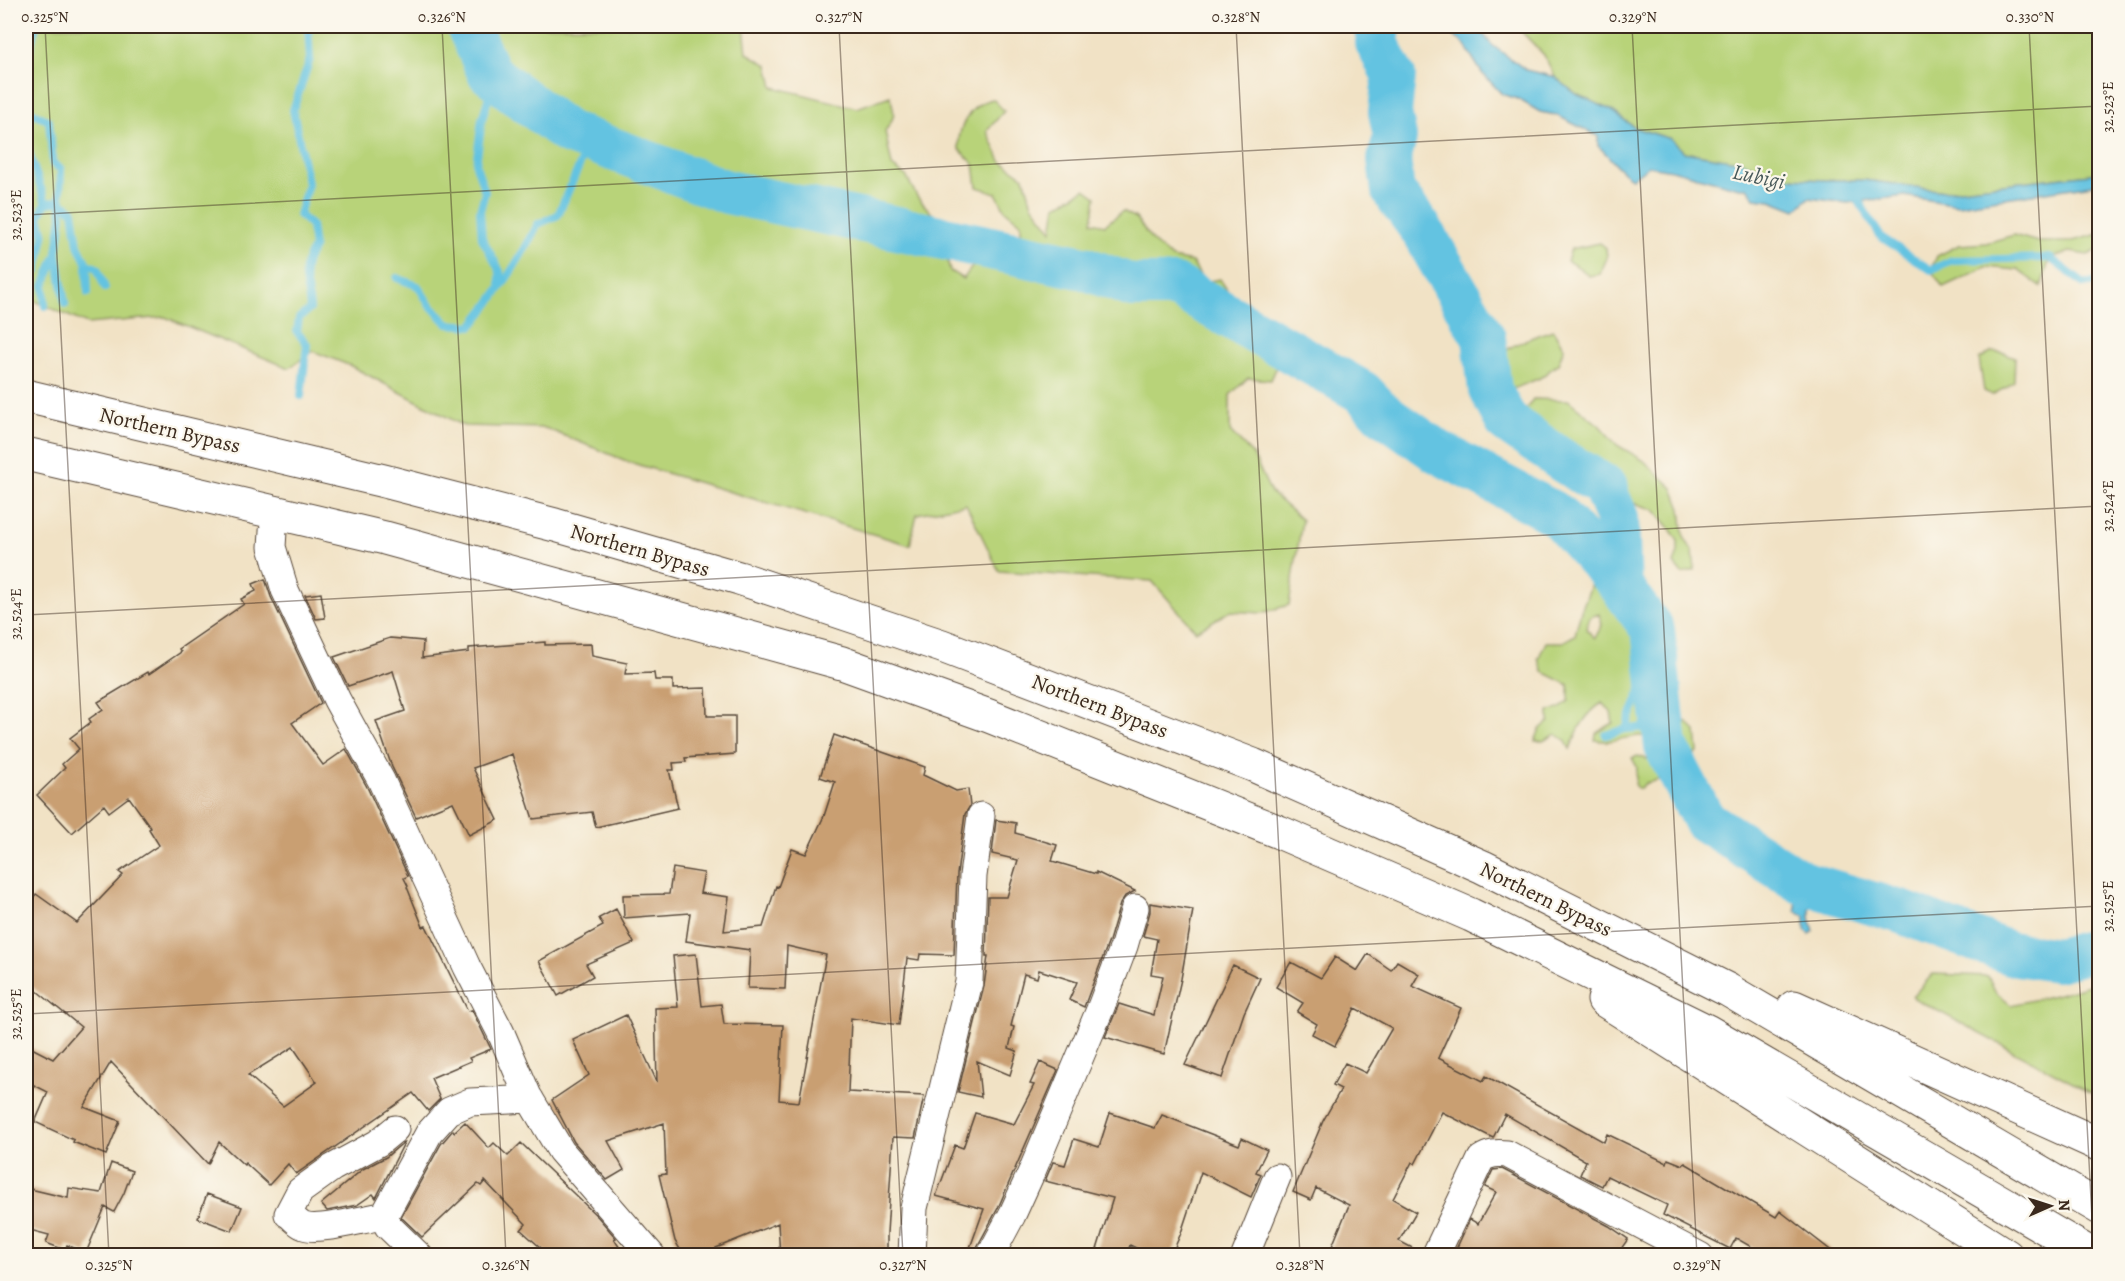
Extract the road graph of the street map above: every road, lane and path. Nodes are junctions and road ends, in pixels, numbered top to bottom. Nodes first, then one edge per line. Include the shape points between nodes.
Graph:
1 (26, 396) edge
2 (26, 454) edge
3 (273, 531) dead end
4 (981, 816) dead end
5 (1483, 867) junction
6 (1134, 908) dead end
7 (1471, 915) junction
8 (530, 1099) junction
9 (395, 1129) dead end
10 (2100, 1145) edge
11 (1277, 1177) dead end
12 (2100, 1208) edge
13 (384, 1216) junction
14 (419, 1256) edge
15 (652, 1256) edge
16 (912, 1256) edge
17 (990, 1256) edge
18 (1245, 1256) edge
19 (1435, 1256) edge
20 (1700, 1256) edge
21 (2007, 1256) edge
22 (2094, 1256) edge

1 - 5 highway, Northern Bypass via 384,481 739,578 942,646 1231,756
2 - 7 highway via 385,538 842,663 1156,782
3 - 8 street via 272,547 285,590 332,691 373,765
4 - 16 street via 973,876 969,982 914,1208
5 - 10 highway
5 - 12 highway, Northern Bypass via 1728,990
6 - 17 street via 1101,1007 1034,1169
7 - 21 highway
7 - 22 highway via 1707,1031
8 - 13 street via 470,1102 449,1111 429,1133
8 - 15 street via 561,1151
9 - 13 street via 300,1191 288,1214 304,1226 328,1228
11 - 18 street
13 - 14 street via 388,1226
19 - 20 street via 1481,1159 1496,1153 1507,1154

